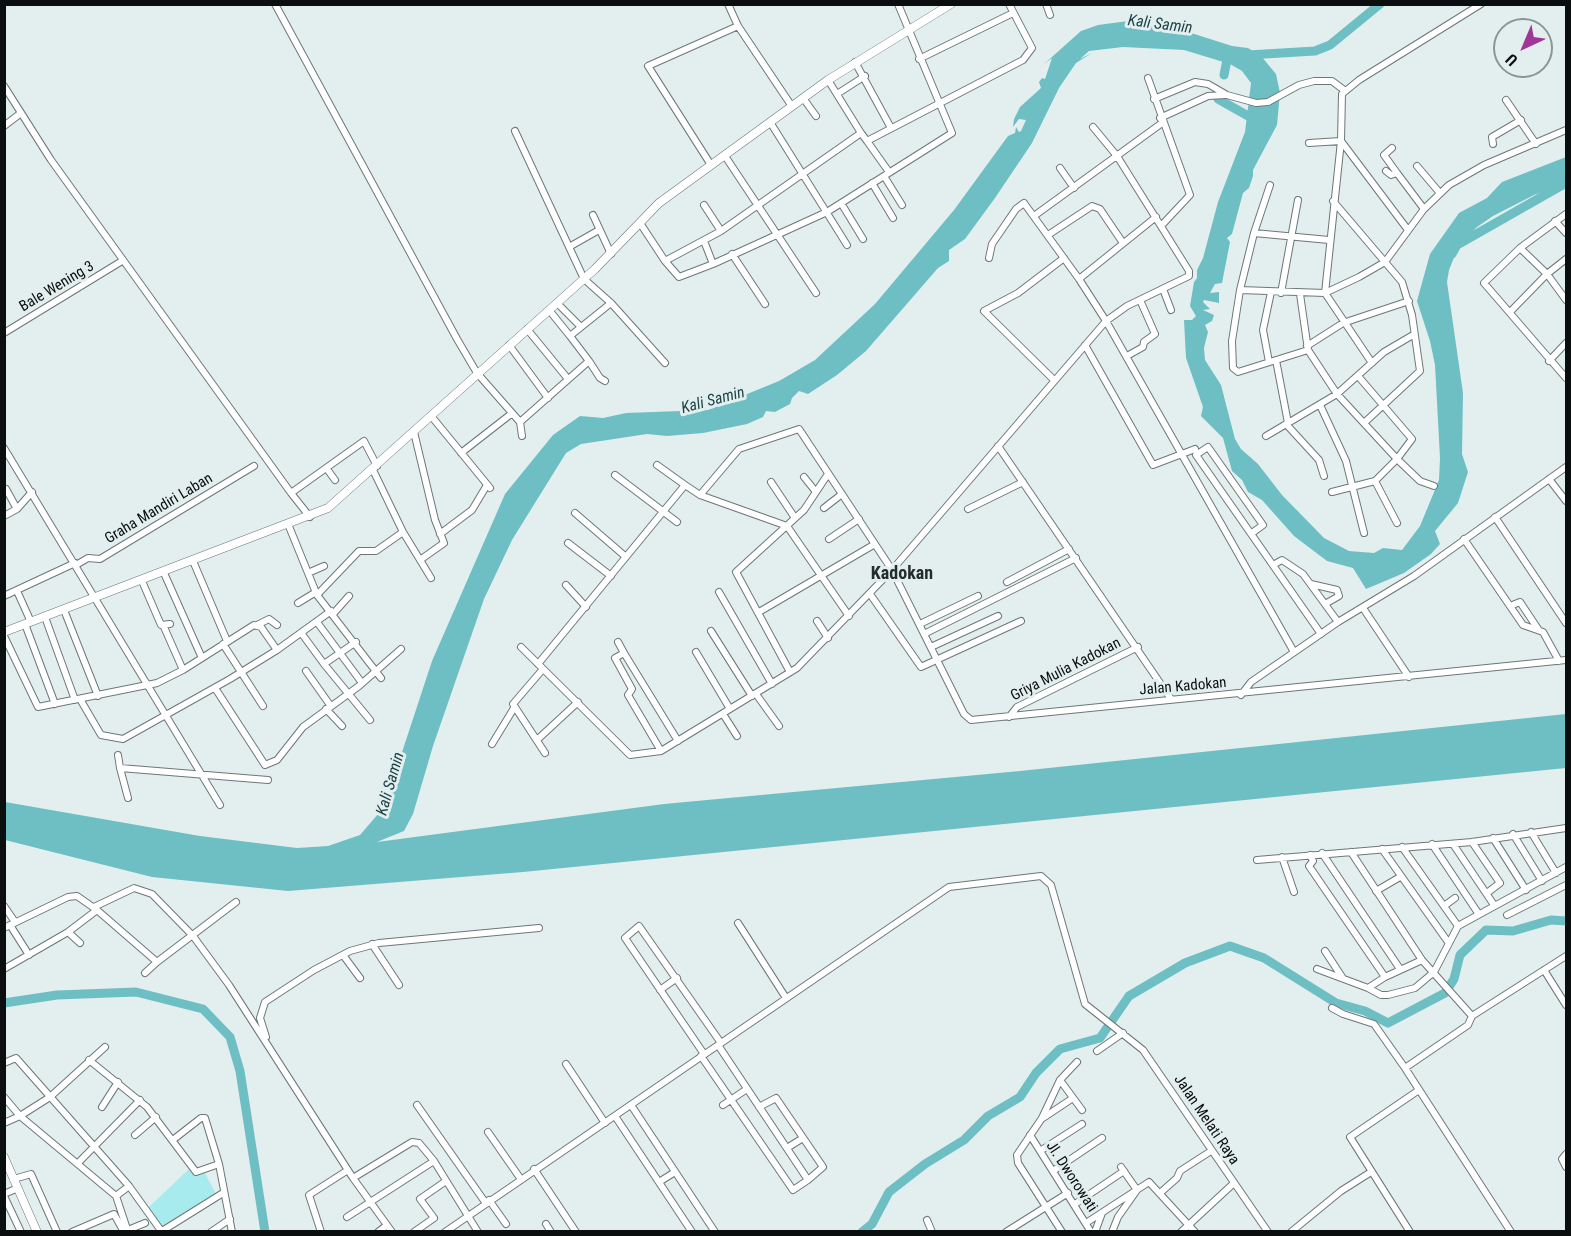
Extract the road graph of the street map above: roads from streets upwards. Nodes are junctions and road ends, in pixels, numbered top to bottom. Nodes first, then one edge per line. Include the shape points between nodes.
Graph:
1 (274, 4) edge
2 (728, 4) edge
3 (898, 4) edge
4 (951, 4) edge
5 (1009, 4) edge
6 (1046, 4) edge
7 (1480, 4) edge
8 (1013, 14) junction
9 (1050, 15) dead end
10 (738, 26) junction
11 (907, 30) junction
12 (920, 59) junction
13 (855, 62) junction
14 (865, 76) junction
15 (1148, 78) dead end
16 (828, 80) junction
17 (4, 86) edge
18 (1344, 90) junction
19 (837, 94) junction
20 (1227, 95) junction
21 (803, 98) junction
22 (1155, 99) junction
23 (1506, 100) dead end
24 (939, 103) junction
25 (791, 105) junction
26 (21, 113) junction
27 (816, 116) dead end
28 (1521, 120) junction
29 (1161, 121) junction
30 (770, 122) junction
31 (4, 126) edge
32 (1093, 127) dead end
33 (891, 128) junction
34 (1566, 130) edge
35 (515, 131) dead end
36 (861, 133) junction
37 (867, 141) junction
38 (1341, 141) junction
39 (1309, 143) dead end
40 (1493, 144) dead end
41 (1536, 144) junction
42 (1392, 148) dead end
43 (725, 156) junction
44 (1117, 156) junction
45 (711, 165) junction
46 (1417, 166) dead end
47 (1060, 168) dead end
48 (1386, 171) dead end
49 (804, 173) junction
50 (1397, 173) junction
51 (886, 174) junction
52 (872, 183) junction
53 (1270, 185) dead end
54 (1074, 188) junction
55 (1439, 192) junction
56 (1298, 200) dead end
57 (1334, 201) junction
58 (841, 203) junction
59 (759, 204) junction
60 (704, 205) dead end
61 (902, 205) dead end
62 (1424, 209) junction
63 (827, 212) junction
64 (1566, 214) edge
65 (593, 215) dead end
66 (1034, 216) junction
67 (1156, 217) junction
68 (893, 218) dead end
69 (1556, 221) junction
70 (640, 223) junction
71 (1161, 226) junction
72 (599, 230) junction
73 (1408, 230) junction
74 (721, 231) junction
75 (1254, 233) junction
76 (1566, 233) edge
77 (778, 234) junction
78 (1048, 235) junction
79 (1291, 236) junction
80 (864, 239) dead end
81 (1329, 240) junction
82 (704, 241) junction
83 (1123, 243) junction
84 (847, 246) dead end
85 (569, 248) junction
86 (1520, 248) junction
87 (611, 254) junction
88 (732, 254) junction
89 (989, 258) dead end
90 (1064, 258) junction
91 (1566, 259) edge
92 (122, 261) dead end
93 (665, 261) junction
94 (1384, 262) junction
95 (713, 264) junction
96 (1546, 274) junction
97 (584, 279) junction
98 (1079, 279) junction
99 (1163, 289) junction
100 (1240, 290) junction
101 (1271, 292) junction
102 (816, 293) dead end
103 (1281, 293) junction
104 (1324, 293) junction
105 (1300, 294) junction
106 (1140, 300) junction
107 (1566, 300) edge
108 (1408, 301) junction
109 (557, 303) junction
110 (611, 303) junction
111 (765, 304) dead end
112 (549, 310) junction
113 (1172, 310) dead end
114 (1510, 312) junction
115 (1106, 321) junction
116 (1343, 323) junction
117 (581, 327) junction
118 (527, 329) junction
119 (4, 333) edge
120 (1413, 335) junction
121 (570, 336) junction
122 (1566, 343) edge
123 (509, 345) junction
124 (1085, 345) junction
125 (1308, 348) junction
126 (1126, 356) junction
127 (1276, 360) junction
128 (589, 361) junction
129 (1549, 361) junction
130 (1269, 362) junction
131 (665, 363) dead end
132 (1372, 363) junction
133 (477, 373) junction
134 (1358, 376) junction
135 (1566, 378) edge
136 (568, 379) junction
137 (1054, 380) junction
138 (605, 381) dead end
139 (1337, 394) junction
140 (548, 398) junction
141 (1320, 405) junction
142 (1382, 406) junction
143 (511, 414) junction
144 (432, 417) junction
145 (520, 422) junction
146 (1287, 423) junction
147 (1364, 423) junction
148 (414, 432) junction
149 (522, 436) dead end
150 (1266, 436) dead end
151 (998, 446) junction
152 (4, 448) edge
153 (1195, 449) dead end
154 (461, 453) junction
155 (1183, 455) junction
156 (1397, 459) junction
157 (8, 460) edge
158 (657, 465) dead end
159 (254, 466) dead end
160 (1566, 467) edge
161 (375, 468) junction
162 (327, 469) junction
163 (828, 474) junction
164 (615, 476) dead end
165 (1324, 476) dead end
166 (804, 477) dead end
167 (1549, 478) junction
168 (335, 480) dead end
169 (1375, 481) junction
170 (771, 482) dead end
171 (1023, 482) junction
172 (685, 485) junction
173 (1353, 486) junction
174 (1434, 486) dead end
175 (6, 489) dead end
176 (32, 492) junction
177 (291, 492) junction
178 (816, 492) junction
179 (1332, 492) dead end
180 (842, 494) junction
181 (700, 495) junction
182 (1566, 501) edge
183 (824, 508) dead end
184 (16, 509) junction
185 (968, 509) dead end
186 (662, 512) junction
187 (575, 513) dead end
188 (4, 516) edge
189 (310, 517) junction
190 (1495, 517) junction
191 (795, 518) junction
192 (859, 519) junction
193 (677, 522) dead end
194 (1396, 523) dead end
195 (288, 524) junction
196 (787, 525) junction
197 (403, 532) junction
198 (1252, 533) junction
199 (1364, 533) dead end
200 (440, 534) junction
201 (829, 539) dead end
202 (1464, 539) junction
203 (568, 543) dead end
204 (875, 544) junction
205 (1069, 549) junction
206 (626, 557) junction
207 (1076, 558) junction
208 (193, 561) junction
209 (420, 561) junction
210 (75, 564) junction
211 (1274, 565) junction
212 (324, 566) dead end
213 (892, 570) junction
214 (164, 573) junction
215 (308, 573) junction
216 (611, 576) junction
217 (822, 576) junction
218 (431, 578) dead end
219 (142, 581) junction
220 (1007, 582) dead end
221 (1311, 584) junction
222 (566, 585) dead end
223 (16, 591) junction
224 (719, 592) dead end
225 (316, 594) junction
226 (870, 594) junction
227 (4, 596) edge
228 (349, 596) dead end
229 (978, 596) dead end
230 (95, 598) junction
231 (298, 603) dead end
232 (1326, 604) junction
233 (1510, 606) junction
234 (586, 607) junction
235 (1363, 609) junction
236 (64, 610) junction
237 (759, 612) junction
238 (332, 613) junction
239 (849, 616) junction
240 (998, 616) dead end
241 (45, 617) junction
242 (817, 621) dead end
243 (1021, 621) dead end
244 (317, 622) junction
245 (1338, 622) junction
246 (28, 623) junction
247 (1566, 623) edge
248 (920, 624) junction
249 (277, 625) dead end
250 (258, 626) junction
251 (1539, 629) junction
252 (711, 631) dead end
253 (5, 632) edge
254 (302, 634) junction
255 (924, 634) junction
256 (1321, 634) junction
257 (828, 638) junction
258 (225, 642) junction
259 (356, 642) junction
260 (618, 642) dead end
261 (521, 647) dead end
262 (931, 647) junction
263 (1138, 647) junction
264 (401, 649) dead end
265 (277, 650) junction
266 (696, 652) dead end
267 (1294, 652) junction
268 (624, 653) junction
269 (340, 654) junction
270 (202, 658) junction
271 (937, 660) junction
272 (1566, 660) edge
273 (1559, 661) junction
274 (324, 664) junction
275 (540, 666) junction
276 (183, 670) junction
277 (306, 670) dead end
278 (241, 672) junction
279 (790, 672) junction
280 (379, 675) junction
281 (1409, 677) junction
282 (362, 683) junction
283 (772, 684) junction
284 (149, 685) junction
285 (215, 688) junction
286 (346, 694) junction
287 (754, 695) junction
288 (1241, 695) junction
289 (98, 696) junction
290 (77, 699) junction
291 (1172, 699) junction
292 (578, 702) junction
293 (55, 704) junction
294 (263, 706) dead end
295 (328, 707) junction
296 (514, 708) junction
297 (730, 709) junction
298 (723, 714) junction
299 (168, 715) junction
300 (1010, 717) junction
301 (370, 720) dead end
302 (342, 726) dead end
303 (779, 726) dead end
304 (737, 736) dead end
305 (538, 739) junction
306 (678, 741) junction
307 (492, 744) dead end
308 (661, 751) junction
309 (545, 753) dead end
310 (118, 755) dead end
311 (120, 768) junction
312 (203, 776) junction
313 (268, 780) dead end
314 (128, 798) dead end
315 (220, 805) dead end
316 (1566, 828) edge
317 (1531, 832) junction
318 (1513, 834) junction
319 (1493, 838) junction
320 (1472, 842) junction
321 (1432, 844) junction
322 (1453, 844) junction
323 (1402, 847) junction
324 (1382, 849) junction
325 (1351, 852) junction
326 (1322, 853) junction
327 (1310, 855) junction
328 (1282, 857) junction
329 (1257, 860) dead end
330 (1566, 867) edge
331 (1556, 873) junction
332 (1400, 876) junction
333 (1542, 880) junction
334 (1566, 885) edge
335 (1526, 890) junction
336 (1376, 891) junction
337 (1294, 892) dead end
338 (1487, 893) junction
339 (1455, 898) dead end
340 (236, 902) dead end
341 (1494, 905) junction
342 (4, 906) edge
343 (1444, 906) junction
344 (95, 908) junction
345 (1478, 913) junction
346 (1507, 915) dead end
347 (738, 924) dead end
348 (10, 925) edge
349 (1458, 926) junction
350 (539, 928) dead end
351 (68, 932) junction
352 (194, 936) junction
353 (1448, 942) junction
354 (80, 943) dead end
355 (372, 944) junction
356 (1325, 951) dead end
357 (29, 955) junction
358 (343, 955) junction
359 (1566, 956) edge
360 (1422, 960) junction
361 (157, 962) junction
362 (4, 969) edge
363 (1317, 969) dead end
364 (1400, 969) junction
365 (1544, 970) junction
366 (1434, 972) junction
367 (145, 973) dead end
368 (1385, 977) junction
369 (360, 978) dead end
370 (677, 978) junction
371 (1342, 978) junction
372 (399, 985) dead end
373 (1368, 988) junction
374 (660, 990) junction
375 (786, 998) junction
376 (1566, 1005) edge
377 (1332, 1008) dead end
378 (1472, 1016) junction
379 (1123, 1033) junction
380 (719, 1044) junction
381 (105, 1047) dead end
382 (1097, 1051) dead end
383 (272, 1052) junction
384 (703, 1055) junction
385 (89, 1060) junction
386 (1077, 1062) dead end
387 (4, 1063) edge
388 (566, 1065) dead end
389 (1405, 1068) junction
390 (1060, 1080) junction
391 (118, 1082) junction
392 (747, 1089) junction
393 (1419, 1090) junction
394 (4, 1097) edge
395 (50, 1097) junction
396 (1073, 1098) junction
397 (140, 1100) junction
398 (730, 1100) junction
399 (417, 1105) dead end
400 (631, 1105) junction
401 (723, 1105) dead end
402 (102, 1107) dead end
403 (759, 1107) junction
404 (1082, 1110) dead end
405 (20, 1116) junction
406 (156, 1116) junction
407 (615, 1116) junction
408 (1042, 1118) junction
409 (4, 1123) edge
410 (605, 1123) junction
411 (1082, 1124) dead end
412 (488, 1132) dead end
413 (135, 1135) dead end
414 (1030, 1135) junction
415 (803, 1138) junction
416 (1102, 1138) dead end
417 (174, 1139) junction
418 (95, 1146) junction
419 (787, 1148) junction
420 (1040, 1151) junction
421 (1211, 1151) junction
422 (1566, 1154) edge
423 (4, 1157) edge
424 (434, 1161) junction
425 (78, 1163) junction
426 (219, 1164) junction
427 (1566, 1167) edge
428 (534, 1169) junction
429 (348, 1170) junction
430 (1053, 1171) junction
431 (675, 1172) junction
432 (1371, 1173) junction
433 (353, 1178) junction
434 (520, 1178) junction
435 (14, 1179) junction
436 (446, 1180) junction
437 (808, 1180) junction
438 (659, 1182) junction
439 (1234, 1183) junction
440 (129, 1186) junction
441 (18, 1188) junction
442 (1136, 1189) junction
443 (223, 1193) junction
444 (1068, 1193) junction
445 (1160, 1193) junction
446 (4, 1195) edge
447 (116, 1196) junction
448 (487, 1201) junction
449 (370, 1202) junction
450 (1075, 1204) junction
451 (1046, 1207) junction
452 (1103, 1212) junction
453 (467, 1215) junction
454 (347, 1217) dead end
455 (230, 1219) junction
456 (927, 1220) dead end
457 (145, 1223) dead end
458 (1086, 1223) junction
459 (506, 1224) dead end
460 (546, 1224) dead end
461 (387, 1225) junction
462 (1189, 1225) junction
463 (137, 1229) edge
464 (127, 1231) edge
465 (162, 1231) edge
466 (21, 1232) edge
467 (37, 1232) edge
468 (57, 1232) edge
469 (72, 1232) edge
470 (211, 1232) edge
471 (232, 1232) edge
472 (321, 1232) edge
473 (378, 1232) edge
474 (392, 1232) edge
475 (414, 1232) edge
476 (445, 1232) edge
477 (478, 1232) edge
478 (551, 1232) edge
479 (576, 1232) edge
480 (692, 1232) edge
481 (715, 1232) edge
482 (932, 1232) edge
483 (1006, 1232) edge
484 (1062, 1232) edge
485 (1093, 1232) edge
486 (1112, 1232) edge
487 (1181, 1232) edge
488 (1195, 1232) edge
489 (1268, 1232) edge
490 (1291, 1232) edge
491 (1410, 1232) edge
492 (1511, 1232) edge

1 - 133 street
2 - 10 street
3 - 11 street
4 - 11 street
5 - 8 street
6 - 9 street
7 - 18 street
8 - 12 street
8 - 24 street via 1032,52
10 - 25 street
10 - 45 street via 648,66
11 - 12 street
11 - 13 street
12 - 24 street
13 - 14 street
13 - 16 street
14 - 19 street
14 - 33 street
15 - 22 street
16 - 19 street
16 - 21 street
17 - 26 street
18 - 20 street via 1326,80 1299,85 1268,102 1256,103
18 - 38 street
19 - 36 street
20 - 22 street via 1208,84 1195,82
20 - 29 street via 1208,96
21 - 25 street
21 - 27 street
22 - 29 street
23 - 28 street
24 - 33 street
24 - 51 street via 952,133
25 - 30 street
26 - 31 street
26 - 177 street
28 - 40 street via 1492,137
28 - 41 street
29 - 44 street
29 - 71 street via 1190,195
30 - 43 street
30 - 49 street
32 - 44 street
33 - 37 street
34 - 41 street
35 - 85 street
36 - 37 street
36 - 49 street
37 - 51 street
38 - 39 street
38 - 57 street
38 - 73 street
41 - 55 street via 1484,165
42 - 50 street via 1384,155
43 - 45 street
43 - 59 street
44 - 54 street
44 - 67 street
45 - 70 street via 659,203
46 - 55 street
47 - 54 street
48 - 50 street via 1391,175
49 - 59 street
49 - 63 street
50 - 62 street
51 - 52 street
51 - 61 street
52 - 58 street
52 - 68 street
53 - 75 street
54 - 66 street
55 - 62 street
56 - 79 street
57 - 81 street
57 - 94 street
58 - 63 street
58 - 80 street
59 - 74 street
59 - 77 street
60 - 74 street
62 - 73 street
63 - 77 street
63 - 84 street
64 - 69 street
65 - 72 street
66 - 78 street
66 - 89 street via 1024,203 1020,204 993,244
67 - 71 street
67 - 83 street
69 - 76 street
69 - 86 street
70 - 87 street
70 - 93 street
71 - 99 street via 1190,274
72 - 85 street
72 - 87 street
73 - 94 street
74 - 82 street
75 - 79 street
75 - 100 street
77 - 88 street
77 - 102 street
78 - 83 street via 1092,206 1100,209
78 - 90 street
79 - 81 street
79 - 103 street
81 - 104 street
82 - 93 street
82 - 95 street
83 - 98 street
85 - 97 street
86 - 96 street
86 - 114 street via 1484,284
87 - 97 street
88 - 95 street
88 - 111 street
90 - 98 street
90 - 137 street via 1018,293 984,311
91 - 96 street
92 - 119 street, Bale Wening 3
93 - 95 street via 679,278
94 - 104 street
94 - 108 street via 1404,286
96 - 107 street
96 - 114 street
97 - 109 street
97 - 110 street
98 - 115 street
99 - 106 street
99 - 113 street
100 - 101 street
100 - 130 street via 1232,341 1233,368 1238,372
101 - 103 street
101 - 130 street via 1263,330
103 - 105 street
104 - 105 street
104 - 116 street
105 - 125 street
106 - 115 street
106 - 126 street via 1155,334 1143,347
108 - 116 street
108 - 120 street
109 - 112 street
109 - 117 street
110 - 117 street
110 - 131 street
112 - 118 street
112 - 121 street
114 - 129 street
115 - 124 street
115 - 126 street
116 - 125 street
116 - 132 street
117 - 121 street
118 - 123 street
118 - 136 street
120 - 132 street
120 - 142 street via 1419,371
121 - 128 street
122 - 129 street
123 - 133 street
123 - 140 street
124 - 137 street
124 - 155 street via 1152,465
125 - 127 street
125 - 139 street
126 - 155 street
127 - 130 street
127 - 146 street
128 - 136 street
128 - 138 street
129 - 135 street
132 - 134 street
133 - 143 street
133 - 144 street
134 - 139 street
134 - 142 street
136 - 140 street
137 - 151 street
139 - 141 street
139 - 147 street
140 - 145 street
141 - 146 street
141 - 173 street
142 - 147 street
142 - 156 street via 1412,439
143 - 145 street
143 - 154 street
144 - 148 street
144 - 154 street
145 - 149 street
146 - 150 street
146 - 165 street via 1318,460
147 - 156 street
148 - 161 street
148 - 200 street
151 - 171 street
151 - 213 street
152 - 157 street
153 - 155 street
154 - 200 street via 488,486 472,510
155 - 267 street
156 - 169 street
156 - 174 street via 1420,481
157 - 176 street
158 - 172 street
159 - 210 street, Graha Mandiri Laban via 100,559 88,558
160 - 167 street
161 - 162 street via 364,441
161 - 189 street via 328,508
161 - 197 street
162 - 168 street
162 - 177 street
163 - 178 street
163 - 180 street, Jalan Kadokan
163 - 181 street, Jalan Kadokan via 799,429 739,448
164 - 186 street
166 - 178 street
167 - 182 street
167 - 190 street
169 - 173 street
169 - 194 street
170 - 191 street
171 - 185 street
171 - 205 street
172 - 181 street
172 - 186 street
173 - 179 street
173 - 199 street
175 - 184 street
176 - 184 street
176 - 210 street
177 - 189 street
178 - 191 street
180 - 183 street
180 - 192 street, Jalan Kadokan
181 - 196 street
184 - 188 street
186 - 193 street
186 - 206 street
187 - 206 street
189 - 195 street
190 - 202 street
190 - 247 street
191 - 196 street
192 - 201 street
192 - 204 street, Jalan Kadokan
195 - 208 street
195 - 215 street
196 - 217 street
196 - 237 street via 735,572
197 - 209 street
197 - 225 street via 376,551 359,551
198 - 198 street via 1196,455 1208,447 1263,525
198 - 211 street
200 - 209 street via 446,545
202 - 233 street
202 - 235 street
203 - 216 street
204 - 213 street, Jalan Kadokan
204 - 217 street
205 - 207 street
205 - 220 street
206 - 216 street
207 - 255 street
207 - 263 street
208 - 214 street
208 - 258 street
209 - 218 street
210 - 223 street, Graha Mandiri Laban
210 - 230 street
211 - 221 street via 1282,560 1304,574
211 - 256 street
212 - 215 street
213 - 226 street
213 - 248 street, Jalan Kadokan
214 - 219 street
214 - 270 street
215 - 225 street
216 - 234 street
217 - 237 street
217 - 239 street
219 - 230 street
219 - 276 street via 167,625
221 - 232 street
221 - 232 street via 1336,590 1339,596
222 - 234 street
223 - 227 street, Graha Mandiri Laban
223 - 246 street
224 - 283 street
225 - 231 street
225 - 238 street
226 - 239 street
226 - 271 street via 919,665
228 - 238 street
229 - 248 street
230 - 236 street
230 - 284 street
232 - 245 street
233 - 251 street via 1525,627
233 - 251 street via 1520,602
234 - 275 street
235 - 245 street
235 - 281 street
236 - 241 street
236 - 289 street
237 - 279 street
238 - 244 street
238 - 259 street
239 - 257 street
240 - 262 street
241 - 246 street
241 - 290 street
242 - 257 street
243 - 271 street
244 - 254 street
244 - 269 street
245 - 256 street
246 - 253 street
246 - 293 street
248 - 255 street, Jalan Kadokan
249 - 250 street via 268,618
250 - 258 street
250 - 265 street
251 - 273 street
252 - 287 street
253 - 293 street via 38,707
254 - 265 street
254 - 274 street
255 - 262 street, Jalan Kadokan
256 - 267 street
257 - 279 street
258 - 270 street
258 - 278 street
259 - 269 street
259 - 280 street
260 - 268 street
261 - 275 street
262 - 271 street, Jalan Kadokan
263 - 291 street
263 - 300 street, Griya Mulia Kadokan via 1017,707
264 - 280 street
265 - 278 street
266 - 297 street
267 - 288 street via 1251,682
268 - 306 street
268 - 308 street via 615,658 632,689 628,695
269 - 274 street
269 - 282 street
270 - 276 street
271 - 300 street, Jalan Kadokan via 968,718
272 - 273 street, Jalan Kadokan
273 - 281 street, Jalan Kadokan
274 - 286 street
275 - 292 street
275 - 296 street via 515,700
276 - 284 street
277 - 295 street
278 - 285 street
278 - 294 street
279 - 283 street
280 - 282 street
281 - 288 street, Jalan Kadokan
282 - 286 street
283 - 287 street
284 - 289 street
284 - 299 street
285 - 295 street via 265,765 277,760 303,727
285 - 299 street
286 - 295 street
286 - 301 street
287 - 297 street
287 - 303 street
288 - 291 street, Jalan Kadokan
289 - 290 street
290 - 293 street
290 - 299 street via 101,735 110,739 124,738
291 - 300 street, Jalan Kadokan
292 - 305 street
292 - 308 street via 630,755
295 - 302 street
296 - 305 street
296 - 307 street
297 - 298 street
298 - 304 street
298 - 306 street
299 - 312 street
305 - 309 street
306 - 308 street
310 - 311 street
311 - 312 street
311 - 314 street
312 - 313 street
312 - 315 street
316 - 317 street
317 - 318 street
317 - 331 street
318 - 319 street
318 - 333 street
319 - 320 street
319 - 335 street
320 - 322 street
320 - 338 street via 1500,883
321 - 322 street
321 - 323 street
321 - 345 street
322 - 338 street
323 - 324 street
323 - 343 street
324 - 325 street
324 - 332 street
325 - 326 street
325 - 336 street
326 - 327 street
326 - 364 street
327 - 328 street
327 - 368 street via 1313,860 1309,866
328 - 329 street
328 - 337 street
330 - 331 street
331 - 333 street
332 - 336 street
332 - 353 street
333 - 335 street
334 - 346 street
335 - 341 street
336 - 360 street
338 - 341 street
339 - 343 street
340 - 352 street
341 - 345 street
342 - 348 street
343 - 349 street
344 - 348 street via 73,895
344 - 351 street
344 - 352 street via 134,888 152,894
344 - 361 street
345 - 349 street
347 - 375 street
348 - 357 street
349 - 353 street
350 - 355 street
351 - 354 street
351 - 357 street
352 - 361 street
352 - 383 street
353 - 366 street
355 - 358 street
355 - 372 street
356 - 371 street
357 - 362 street
358 - 369 street
358 - 383 street via 265,1002 260,1018
359 - 365 street
360 - 364 street
360 - 366 street
361 - 367 street
363 - 371 street
364 - 368 street
365 - 376 street
365 - 378 street
366 - 373 street via 1407,992 1381,995
366 - 378 street
368 - 373 street
370 - 374 street
370 - 374 street via 639,926 625,938
370 - 380 street
371 - 373 street
374 - 384 street
375 - 379 street, Jalan Melati Raya via 949,888 1041,876 1051,885 1083,996 1094,1013
375 - 380 street
377 - 389 street via 1371,1022
378 - 389 street via 1468,1025
379 - 382 street
379 - 421 street, Jalan Melati Raya via 1157,1069
380 - 384 street
380 - 392 street
381 - 385 street
383 - 429 street
384 - 398 street
384 - 400 street
385 - 391 street
385 - 395 street
386 - 390 street
387 - 395 street via 16,1058
388 - 410 street
389 - 393 street
390 - 396 street
390 - 408 street
391 - 397 street
391 - 402 street
392 - 398 street
392 - 403 street
393 - 432 street via 1350,1135
393 - 492 street
394 - 405 street
395 - 405 street
395 - 418 street
396 - 404 street
396 - 408 street
397 - 406 street
397 - 418 street
398 - 401 street
398 - 437 street via 791,1190
399 - 448 street
400 - 407 street
400 - 431 street
403 - 415 street via 776,1098
403 - 419 street
405 - 409 street
405 - 425 street
406 - 413 street
406 - 417 street
407 - 410 street
407 - 438 street
408 - 414 street
410 - 428 street
411 - 420 street
412 - 434 street
414 - 420 street, Jl. Dworowati
414 - 451 street via 1017,1160
415 - 419 street
415 - 437 street via 823,1167
416 - 430 street
417 - 426 street via 197,1172
417 - 426 street via 204,1117
418 - 425 street
418 - 440 street
419 - 437 street
420 - 430 street, Jl. Dworowati
421 - 439 street, Jalan Melati Raya
421 - 445 street via 1180,1171
422 - 427 street via 1562,1158
423 - 435 street
424 - 433 street via 419,1143 412,1142
424 - 436 street
424 - 449 street
425 - 447 street
426 - 443 street
428 - 434 street
428 - 479 street
429 - 433 street
429 - 472 street via 309,1195
430 - 444 street, Jl. Dworowati
431 - 438 street
431 - 481 street
432 - 490 street via 1341,1191
432 - 491 street
433 - 449 street
434 - 448 street
435 - 441 street
435 - 468 street via 31,1174
436 - 453 street
436 - 475 street via 420,1199 434,1218
438 - 480 street
439 - 462 street
439 - 489 street, Jalan Melati Raya
440 - 447 street
440 - 465 street
441 - 446 street
441 - 467 street
442 - 445 street via 1149,1182
442 - 450 street via 1123,1169
442 - 452 street
442 - 486 street
443 - 455 street
443 - 465 street
444 - 450 street, Jl. Dworowati
444 - 451 street
445 - 462 street
446 - 466 street
447 - 464 street
448 - 453 street
448 - 459 street
449 - 454 street
449 - 461 street
450 - 458 street, Jl. Dworowati
451 - 483 street
451 - 484 street
452 - 458 street
452 - 485 street
453 - 476 street
453 - 477 street
455 - 470 street
455 - 471 street
456 - 482 street
457 - 463 street
458 - 485 street, Jl. Dworowati
460 - 478 street
461 - 473 street
461 - 474 street
462 - 487 street
462 - 488 street
463 - 464 street
464 - 469 street via 114,1214

